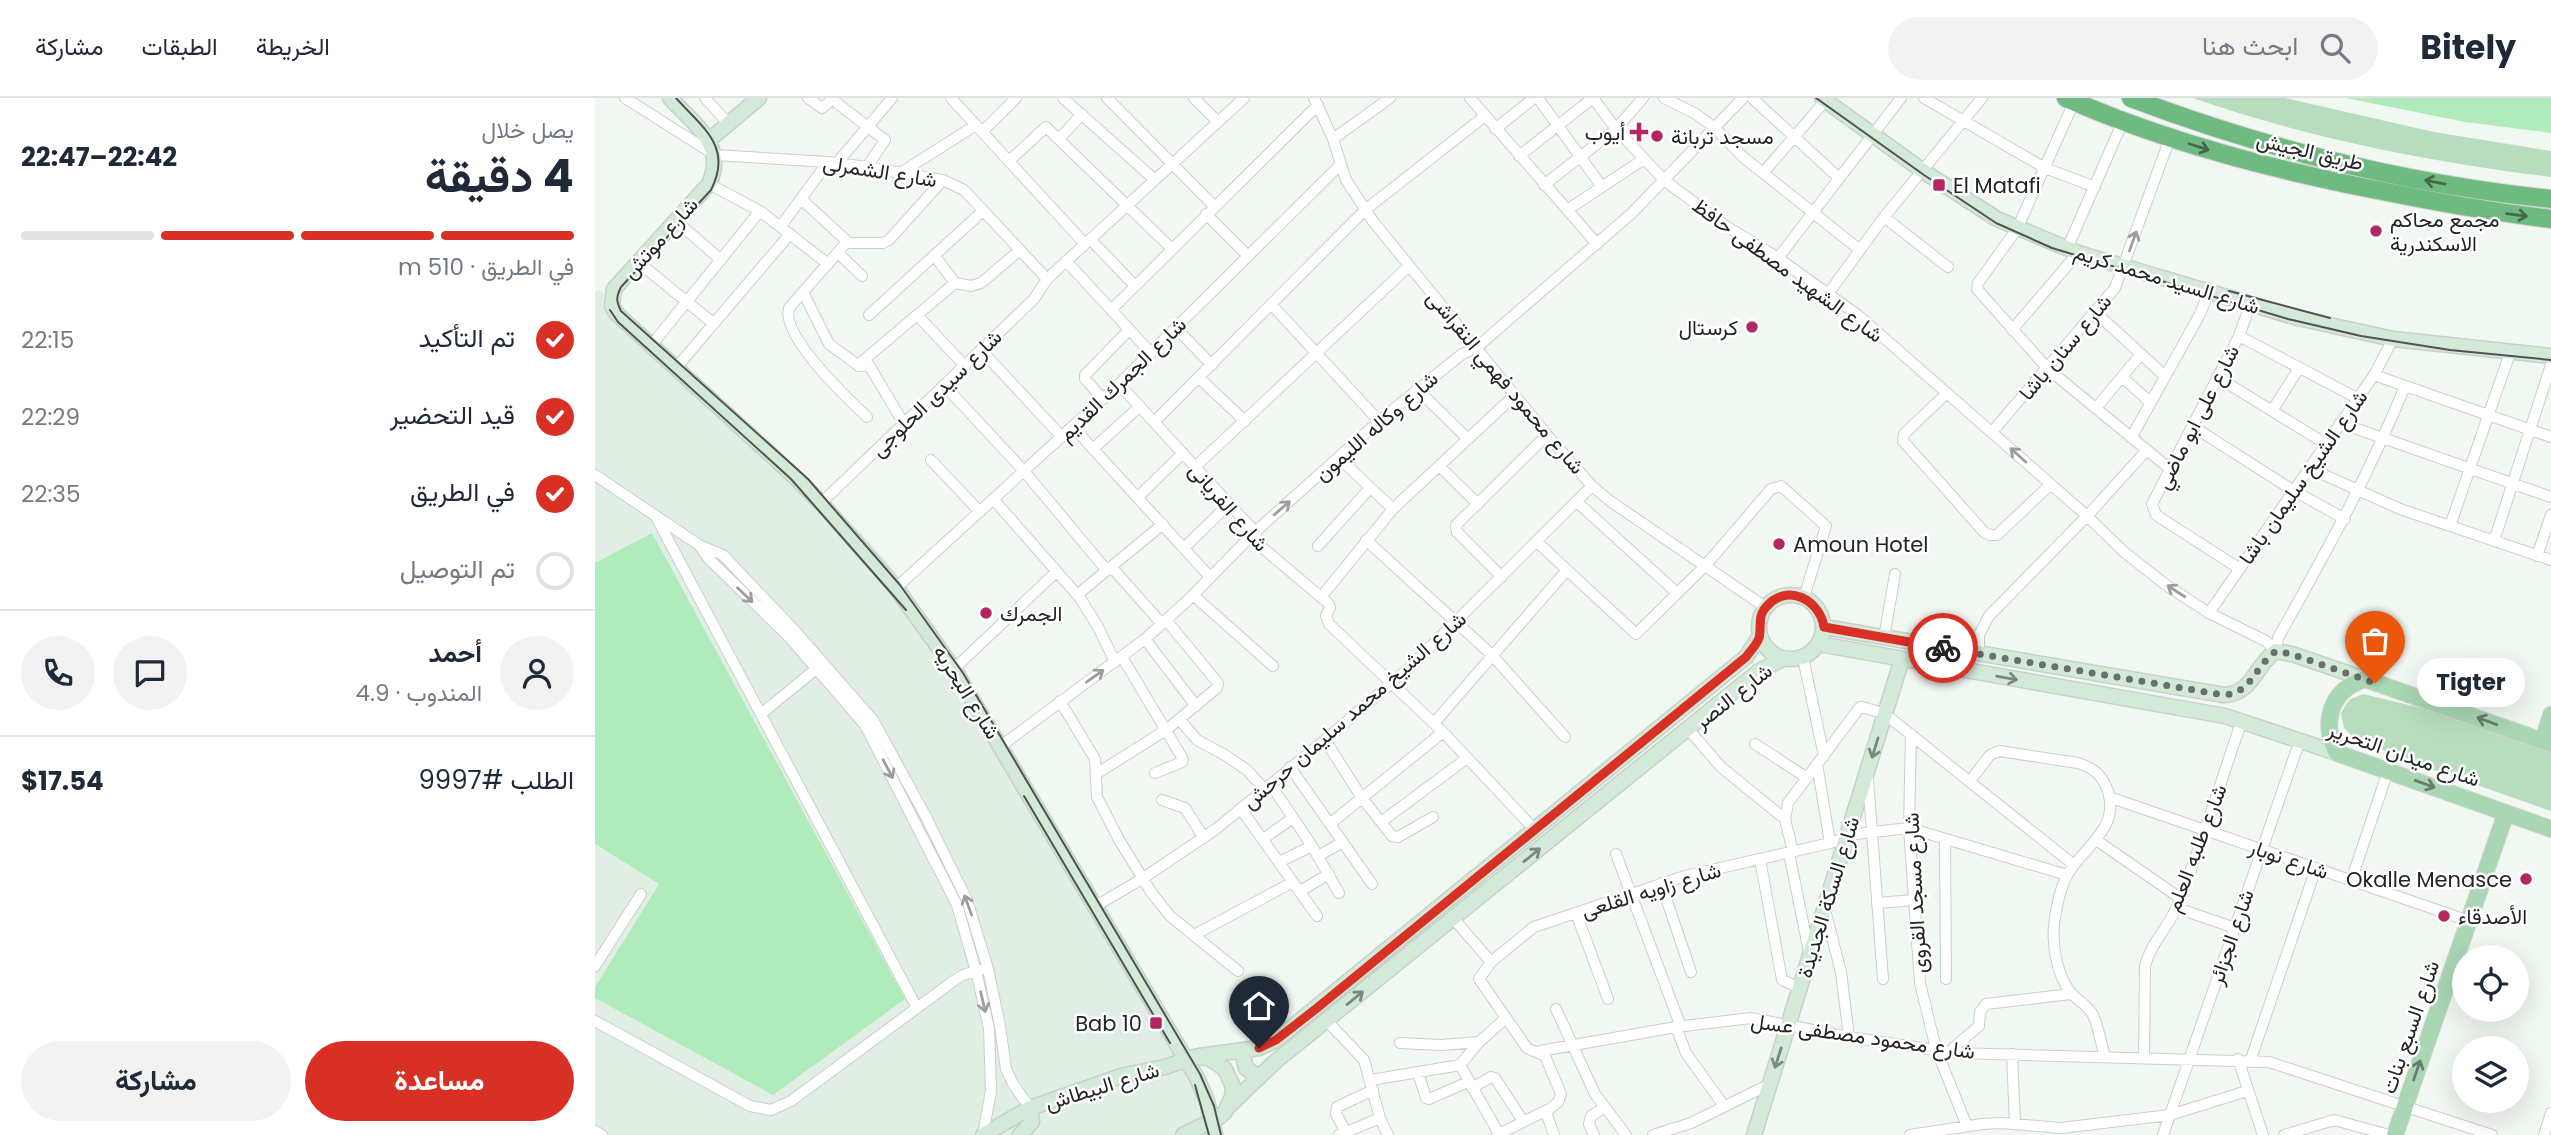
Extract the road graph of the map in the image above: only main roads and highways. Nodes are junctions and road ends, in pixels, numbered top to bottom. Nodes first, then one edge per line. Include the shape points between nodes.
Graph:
1 (670, 98) edge
2 (759, 98) edge
3 (2131, 98) edge
4 (1824, 99) edge
5 (2070, 100) edge
6 (709, 140) junction
7 (2551, 199) edge
8 (2551, 219) edge
9 (621, 320) joint
10 (2551, 356) edge
11 (1824, 627) junction
12 (1760, 636) junction
13 (1819, 644) junction
14 (1783, 659) junction
15 (1902, 659) junction
16 (2365, 679) junction
17 (2551, 715) edge
18 (2547, 743) edge
19 (2337, 753) junction
20 (2506, 813) junction
21 (2551, 829) edge
22 (1242, 1051) junction
23 (1186, 1060) junction
24 (1259, 1078) junction
25 (1229, 1106) junction
26 (1030, 1108) junction
27 (1214, 1128) edge
28 (983, 1135) edge
29 (1020, 1135) edge
30 (1183, 1135) edge
31 (1754, 1135) edge
32 (2395, 1135) edge

1 - 6 main road
2 - 6 main road
7 -> 3 highway, طريق الجيش via 2345,163 2225,131
4 - 10 main road, شارع السيد محمد كريم via 1923,171 2017,229 2072,251 2250,305 2393,339
5 -> 8 highway, طريق الجيش via 2241,159 2461,206
6 - 9 main road, شارع موتش via 715,155 709,184 614,289 612,306
9 - 23 main road, شارع البحريه via 821,503 896,588 954,669
11 - 12 main road via 1818,609 1804,597 1783,596 1765,607 1759,621
11 - 13 main road
11 - 16 main road via 2224,695 2245,689 2276,651
12 - 14 main road via 1768,651
12 - 22 main road, شارع النصر via 1746,657 1276,1040
13 - 14 main road via 1803,658
13 - 15 main road
24 -> 14 main road, شارع النصر via 1759,671
15 -> 19 main road, شارع ميدان التحرير via 2242,720
15 -> 31 main road, شارع السكة الجديدة
18 -> 16 main road
16 - 19 main road via 2346,688 2331,712 2330,739
17 - 18 main road
19 -> 20 main road, شارع ميدان التحرير
20 - 21 main road, شارع ميدان التحرير
32 -> 20 main road, شارع السبع بنات
22 - 23 main road, شارع النصر
22 - 24 main road via 1245,1068
23 - 25 main road via 1209,1058 1225,1069 1233,1087
23 - 26 main road, شارع البيطاش via 1127,1074
23 - 27 main road, شارع البحريه via 1204,1094
24 - 25 main road, شارع النصر
25 - 27 main road, شارع النصر
26 - 28 main road, شارع البيطاش
26 - 29 main road, شارع البيطاش via 1032,1122
27 - 30 main road

